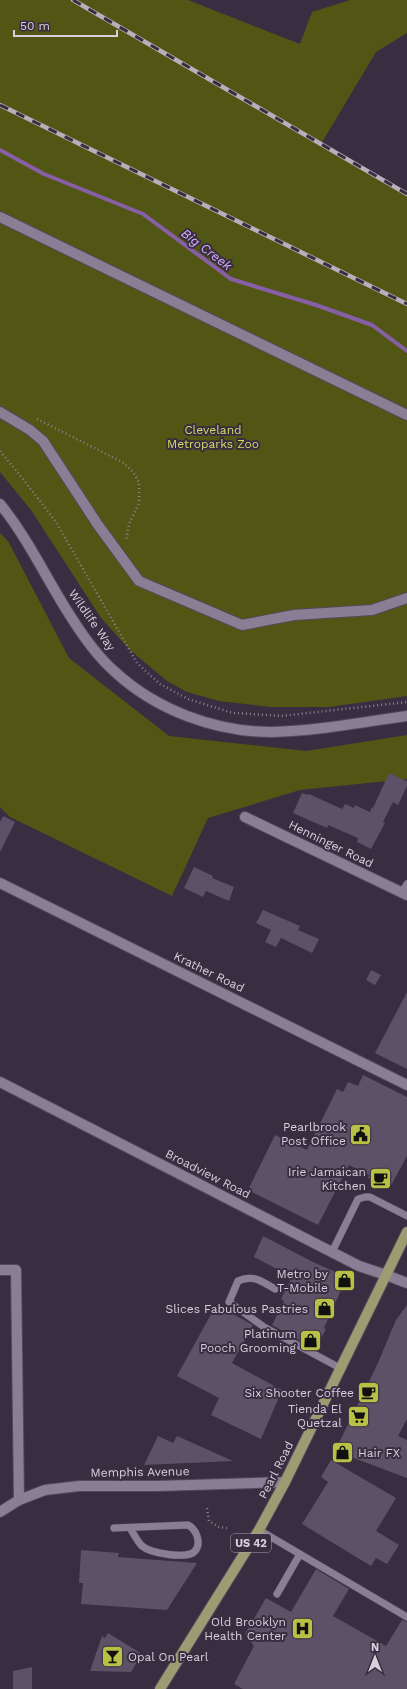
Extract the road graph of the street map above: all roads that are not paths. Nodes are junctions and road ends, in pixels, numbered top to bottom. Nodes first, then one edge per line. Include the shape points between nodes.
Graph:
1 (0, 218) edge
2 (0, 412) edge
3 (407, 415) edge
4 (0, 504) edge
5 (407, 598) edge
6 (407, 716) edge
7 (245, 817) dead end
8 (0, 883) edge
9 (405, 890) edge
10 (0, 1082) edge
11 (407, 1084) edge
12 (407, 1216) edge
13 (407, 1232) edge
14 (332, 1252) junction
15 (0, 1270) edge
16 (386, 1275) junction
17 (407, 1283) edge
18 (275, 1289) dead end
19 (340, 1368) junction
20 (285, 1482) junction
21 (19, 1500) junction
22 (0, 1512) edge
23 (114, 1528) dead end
24 (130, 1528) junction
25 (259, 1530) junction
26 (300, 1554) junction
27 (277, 1594) dead end
28 (407, 1616) edge
29 (163, 1688) edge

1 - 3 street
2 - 5 street via 43,441 139,581 242,625 294,615 372,610
4 - 6 street, Wildlife Way via 90,644 114,671 147,696 185,716 225,728 271,732
7 - 9 street, Henninger Road
8 - 11 street, Krather Road
10 - 14 street, Broadview Road
12 - 14 lane via 370,1197 358,1199
13 - 16 main road, Pearl Road / US 42
14 - 16 street, Broadview Road via 359,1266
15 - 21 street via 16,1270
16 - 17 street, Broadview Road
16 - 19 main road, Pearl Road / US 42
18 - 19 lane via 260,1280 245,1278 238,1281 229,1302 264,1327
19 - 20 main road, Pearl Road / US 42
20 - 21 street, Memphis Avenue via 79,1486 45,1490
20 - 25 main road, Pearl Road / US 42
21 - 22 street, Memphis Avenue
23 - 24 lane
24 - 24 lane via 188,1525 196,1532 197,1547 191,1554 176,1555 151,1551 143,1546
25 - 26 lane
25 - 29 main road, Pearl Road / US 42
26 - 27 lane
26 - 28 lane

